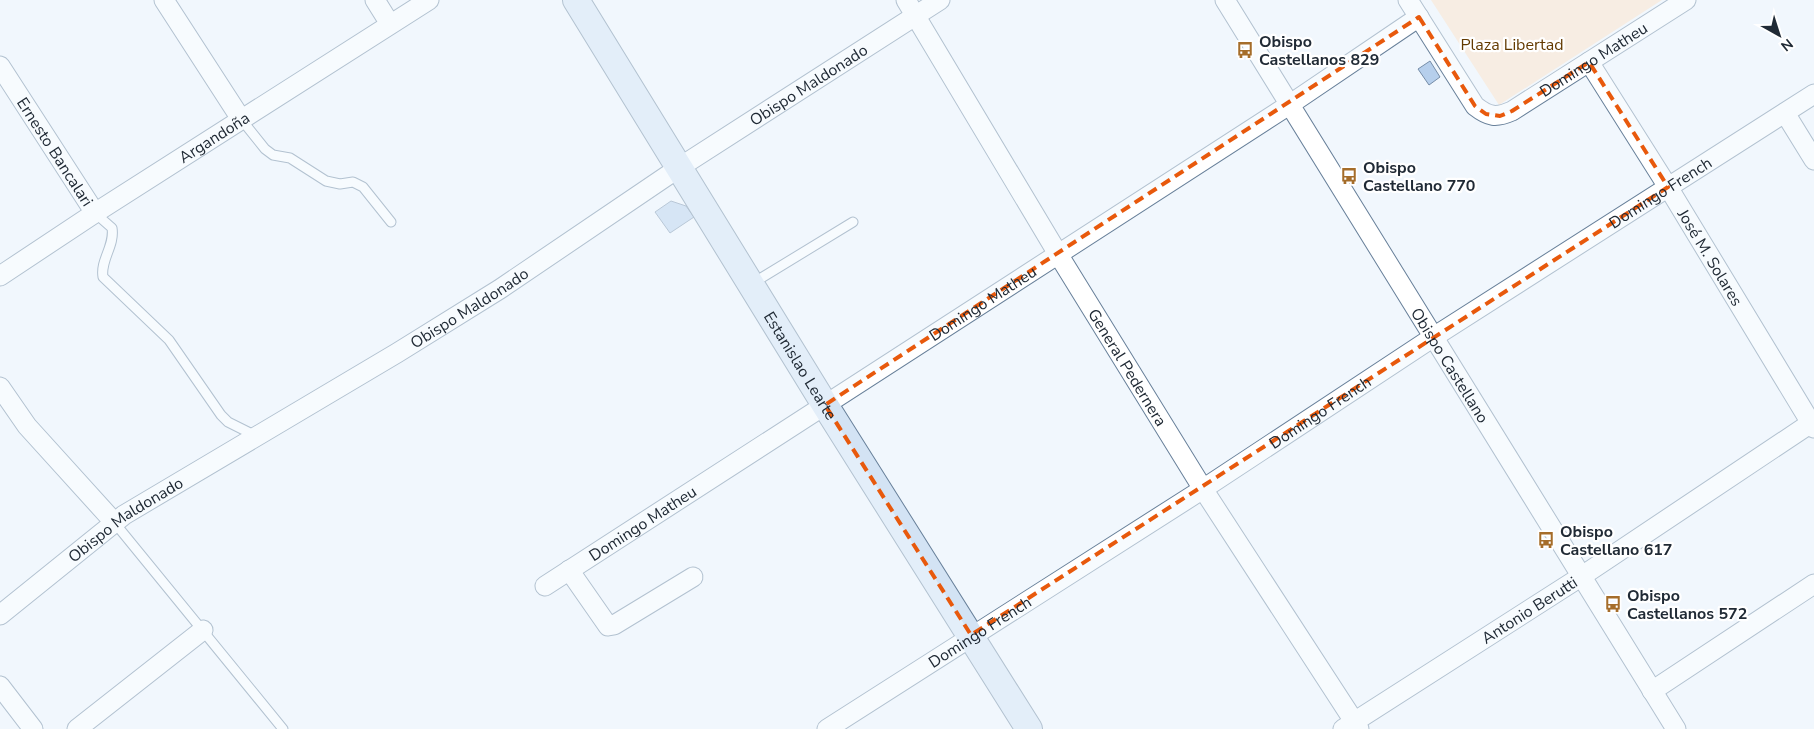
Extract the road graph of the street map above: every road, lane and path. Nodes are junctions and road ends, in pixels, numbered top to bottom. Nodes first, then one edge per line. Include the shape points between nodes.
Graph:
1 (164, 0) edge
2 (375, 0) edge
3 (429, 0) edge
4 (576, 0) edge
5 (906, 0) edge
6 (940, 0) edge
7 (1225, 0) edge
8 (1408, 0) edge
9 (1686, 0) edge
10 (916, 16) junction
11 (1419, 17) junction
12 (390, 24) junction
13 (1589, 62) junction
14 (0, 66) edge
15 (1814, 94) edge
16 (1289, 105) junction
17 (1785, 113) junction
18 (241, 119) junction
19 (1814, 160) edge
20 (680, 167) junction
21 (1668, 187) junction
22 (94, 213) junction
23 (391, 222) dead end
24 (853, 222) dead end
25 (1058, 254) junction
26 (0, 276) edge
27 (752, 284) junction
28 (1432, 338) junction
29 (0, 387) edge
30 (825, 405) junction
31 (1813, 424) edge
32 (256, 436) junction
33 (1203, 489) junction
34 (114, 522) junction
35 (569, 570) junction
36 (1582, 576) junction
37 (693, 577) dead end
38 (1814, 584) edge
39 (544, 586) dead end
40 (0, 615) edge
41 (203, 630) junction
42 (971, 635) junction
43 (0, 686) edge
44 (1652, 691) junction
45 (1352, 726) edge
46 (33, 729) edge
47 (77, 729) edge
48 (283, 729) edge
49 (827, 729) edge
50 (1029, 729) edge
51 (1676, 729) edge

1 - 18 street
2 - 12 street
3 - 12 street, Argandoña
4 - 20 street, Estanislao Learte
5 - 10 street, General Pedernera
6 - 10 street, Obispo Maldonado
7 - 16 street, Obispo Castellano
8 - 11 street
9 - 13 street, Domingo Matheu
10 - 20 street, Obispo Maldonado
10 - 25 street, General Pedernera
11 - 13 street, Domingo Matheu via 1475,106 1486,114 1500,116 1512,111
11 - 16 street, Domingo Matheu
12 - 18 street, Argandoña
13 - 21 street, José M. Solares
14 - 22 street, Ernesto Bancalari
15 - 17 street, Domingo French
16 - 25 street, Domingo Matheu
16 - 28 street, Obispo Castellano
17 - 19 street
17 - 21 street, Domingo French
18 - 22 street, Argandoña
18 - 23 lane via 273,155 290,158 326,181 353,182 363,187
20 - 27 street, Estanislao Learte
20 - 32 street, Obispo Maldonado via 500,289
21 - 28 street, Domingo French
21 - 31 street, José M. Solares
22 - 26 street, Argandoña
22 - 32 lane via 112,228 114,237 102,269 103,277 169,340 221,415
24 - 27 lane
25 - 30 street, Domingo Matheu
25 - 33 street, General Pedernera
27 - 30 street, Estanislao Learte
28 - 33 street, Domingo French
28 - 36 street, Obispo Castellano
29 - 34 street via 27,426
30 - 35 street, Domingo Matheu
30 - 42 street, Estanislao Learte
31 - 36 street, Antonio Berutti
32 - 34 street, Obispo Maldonado
33 - 42 street, Domingo French
33 - 45 street, General Pedernera
34 - 40 street, Obispo Maldonado
34 - 41 lane
35 - 37 street via 608,626
35 - 39 street, Domingo Matheu
36 - 44 street, Obispo Castellano
36 - 45 street, Antonio Berutti
38 - 44 street
41 - 47 street
41 - 48 lane
42 - 49 street, Domingo French
42 - 50 street, Estanislao Learte
43 - 46 street
44 - 51 street, Obispo Castellano

